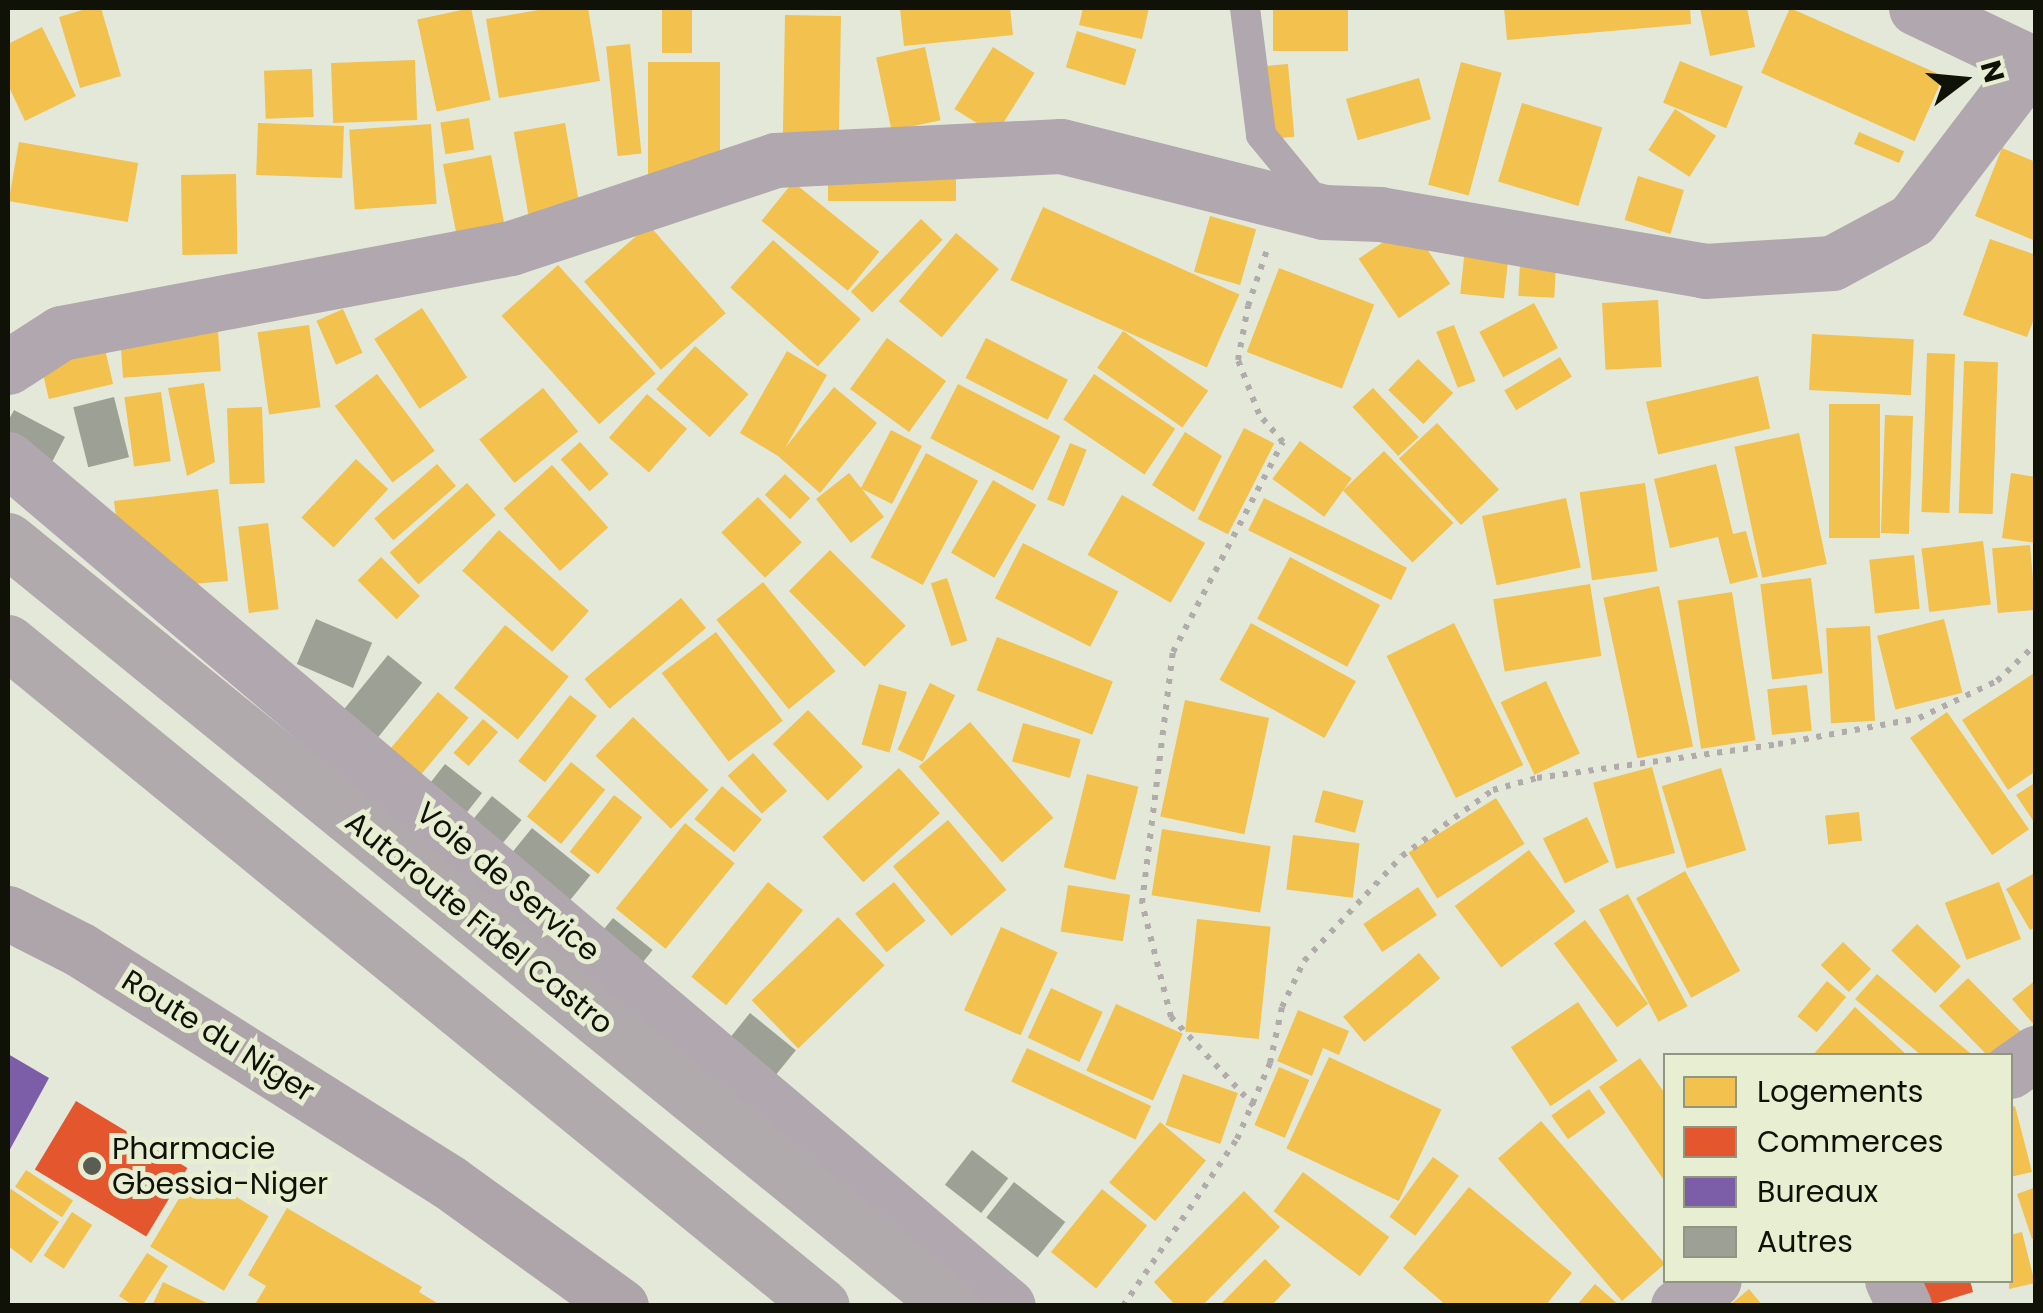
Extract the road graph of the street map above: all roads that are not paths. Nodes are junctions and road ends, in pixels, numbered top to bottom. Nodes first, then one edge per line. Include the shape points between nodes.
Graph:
1 (1245, 8) edge
2 (1916, 8) edge
3 (2033, 65) edge
4 (1304, 207) junction
5 (8, 367) edge
6 (8, 460) edge
7 (8, 540) edge
8 (8, 642) edge
9 (8, 913) edge
10 (2036, 1053) edge
11 (2013, 1069) edge
12 (1710, 1283) edge
13 (1893, 1283) edge
14 (620, 1306) edge
15 (822, 1306) edge
16 (951, 1306) edge
17 (1008, 1306) edge
18 (1678, 1306) edge
19 (1904, 1306) edge

1 - 4 lane via 1260,135
2 - 3 street
3 - 4 street via 1912,220 1832,263 1705,270
4 - 5 street via 1061,146 775,160 511,248 61,333
6 - 17 street, Voie de Service
7 - 16 highway, Autoroute Fidel Castro
8 - 15 highway
9 - 14 main road, Route du Niger via 79,949 432,1172
10 - 11 street
12 - 18 street
13 - 19 street

